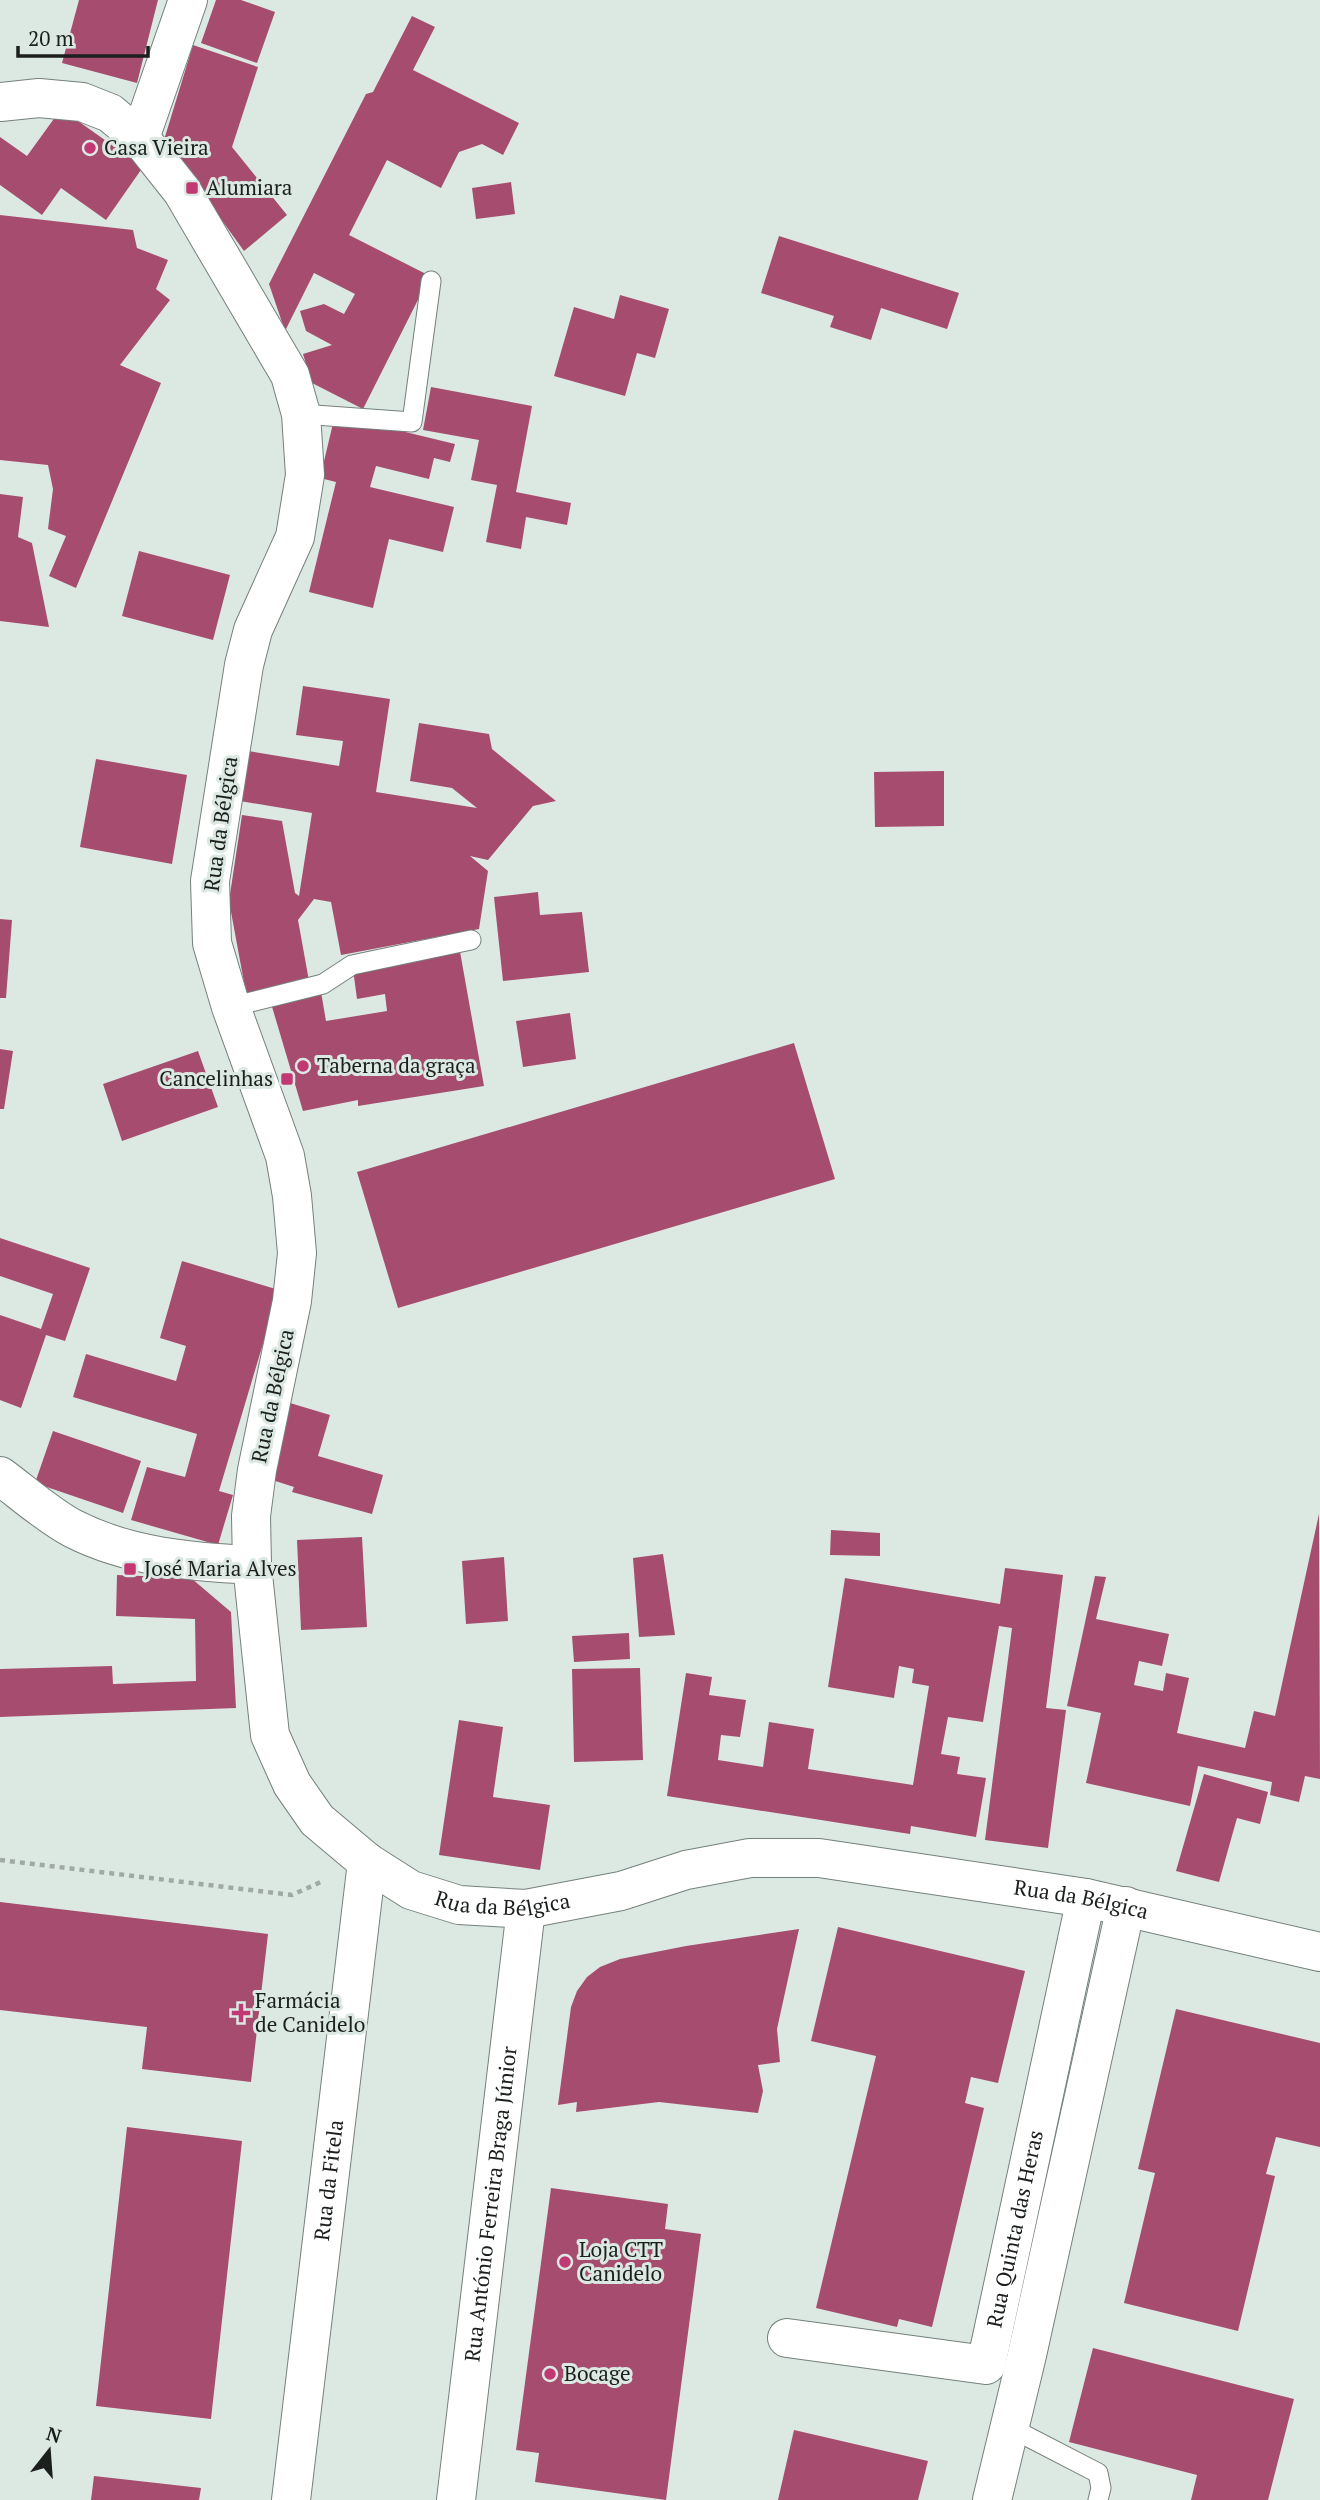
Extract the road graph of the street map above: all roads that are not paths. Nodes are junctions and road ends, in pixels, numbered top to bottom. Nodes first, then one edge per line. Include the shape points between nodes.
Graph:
1 (188, 0) edge
2 (0, 102) edge
3 (140, 138) junction
4 (431, 282) dead end
5 (301, 414) junction
6 (471, 940) dead end
7 (232, 1007) junction
8 (0, 1476) edge
9 (252, 1565) junction
10 (367, 1862) junction
11 (1086, 1898) junction
12 (1126, 1906) junction
13 (526, 1909) junction
14 (1320, 1952) edge
15 (787, 2338) dead end
16 (1009, 2427) junction
17 (291, 2500) edge
18 (456, 2500) edge
19 (992, 2500) edge
20 (1098, 2500) edge

1 - 3 main road
2 - 3 main road, Rua da Bélgica via 39,98 82,103 110,113
3 - 5 main road, Rua da Bélgica via 182,191 290,375
4 - 5 lane via 412,422
5 - 7 main road, Rua da Bélgica via 305,475 295,537 253,630 244,665 210,881 212,943
6 - 7 lane via 352,965 323,984
7 - 9 main road, Rua da Bélgica via 285,1156 297,1253 292,1301 257,1470 251,1517
8 - 9 main road via 74,1529 131,1550 192,1562
9 - 10 main road, Rua da Bélgica via 271,1735 292,1784 317,1820
10 - 13 main road, Rua da Bélgica via 411,1890 459,1905
10 - 17 main road, Rua da Fitela
11 - 12 main road, Rua da Bélgica
11 - 13 main road, Rua da Bélgica via 819,1858 750,1858 686,1870 621,1891
11 - 15 main road, Rua Quinta das Heras via 986,2365
12 - 14 main road, Rua da Bélgica
12 - 16 main road, Rua Quinta das Heras
13 - 18 main road, Rua António Ferreira Braga Júnior
16 - 19 main road, Rua Quinta das Heras
16 - 20 lane via 1098,2473

